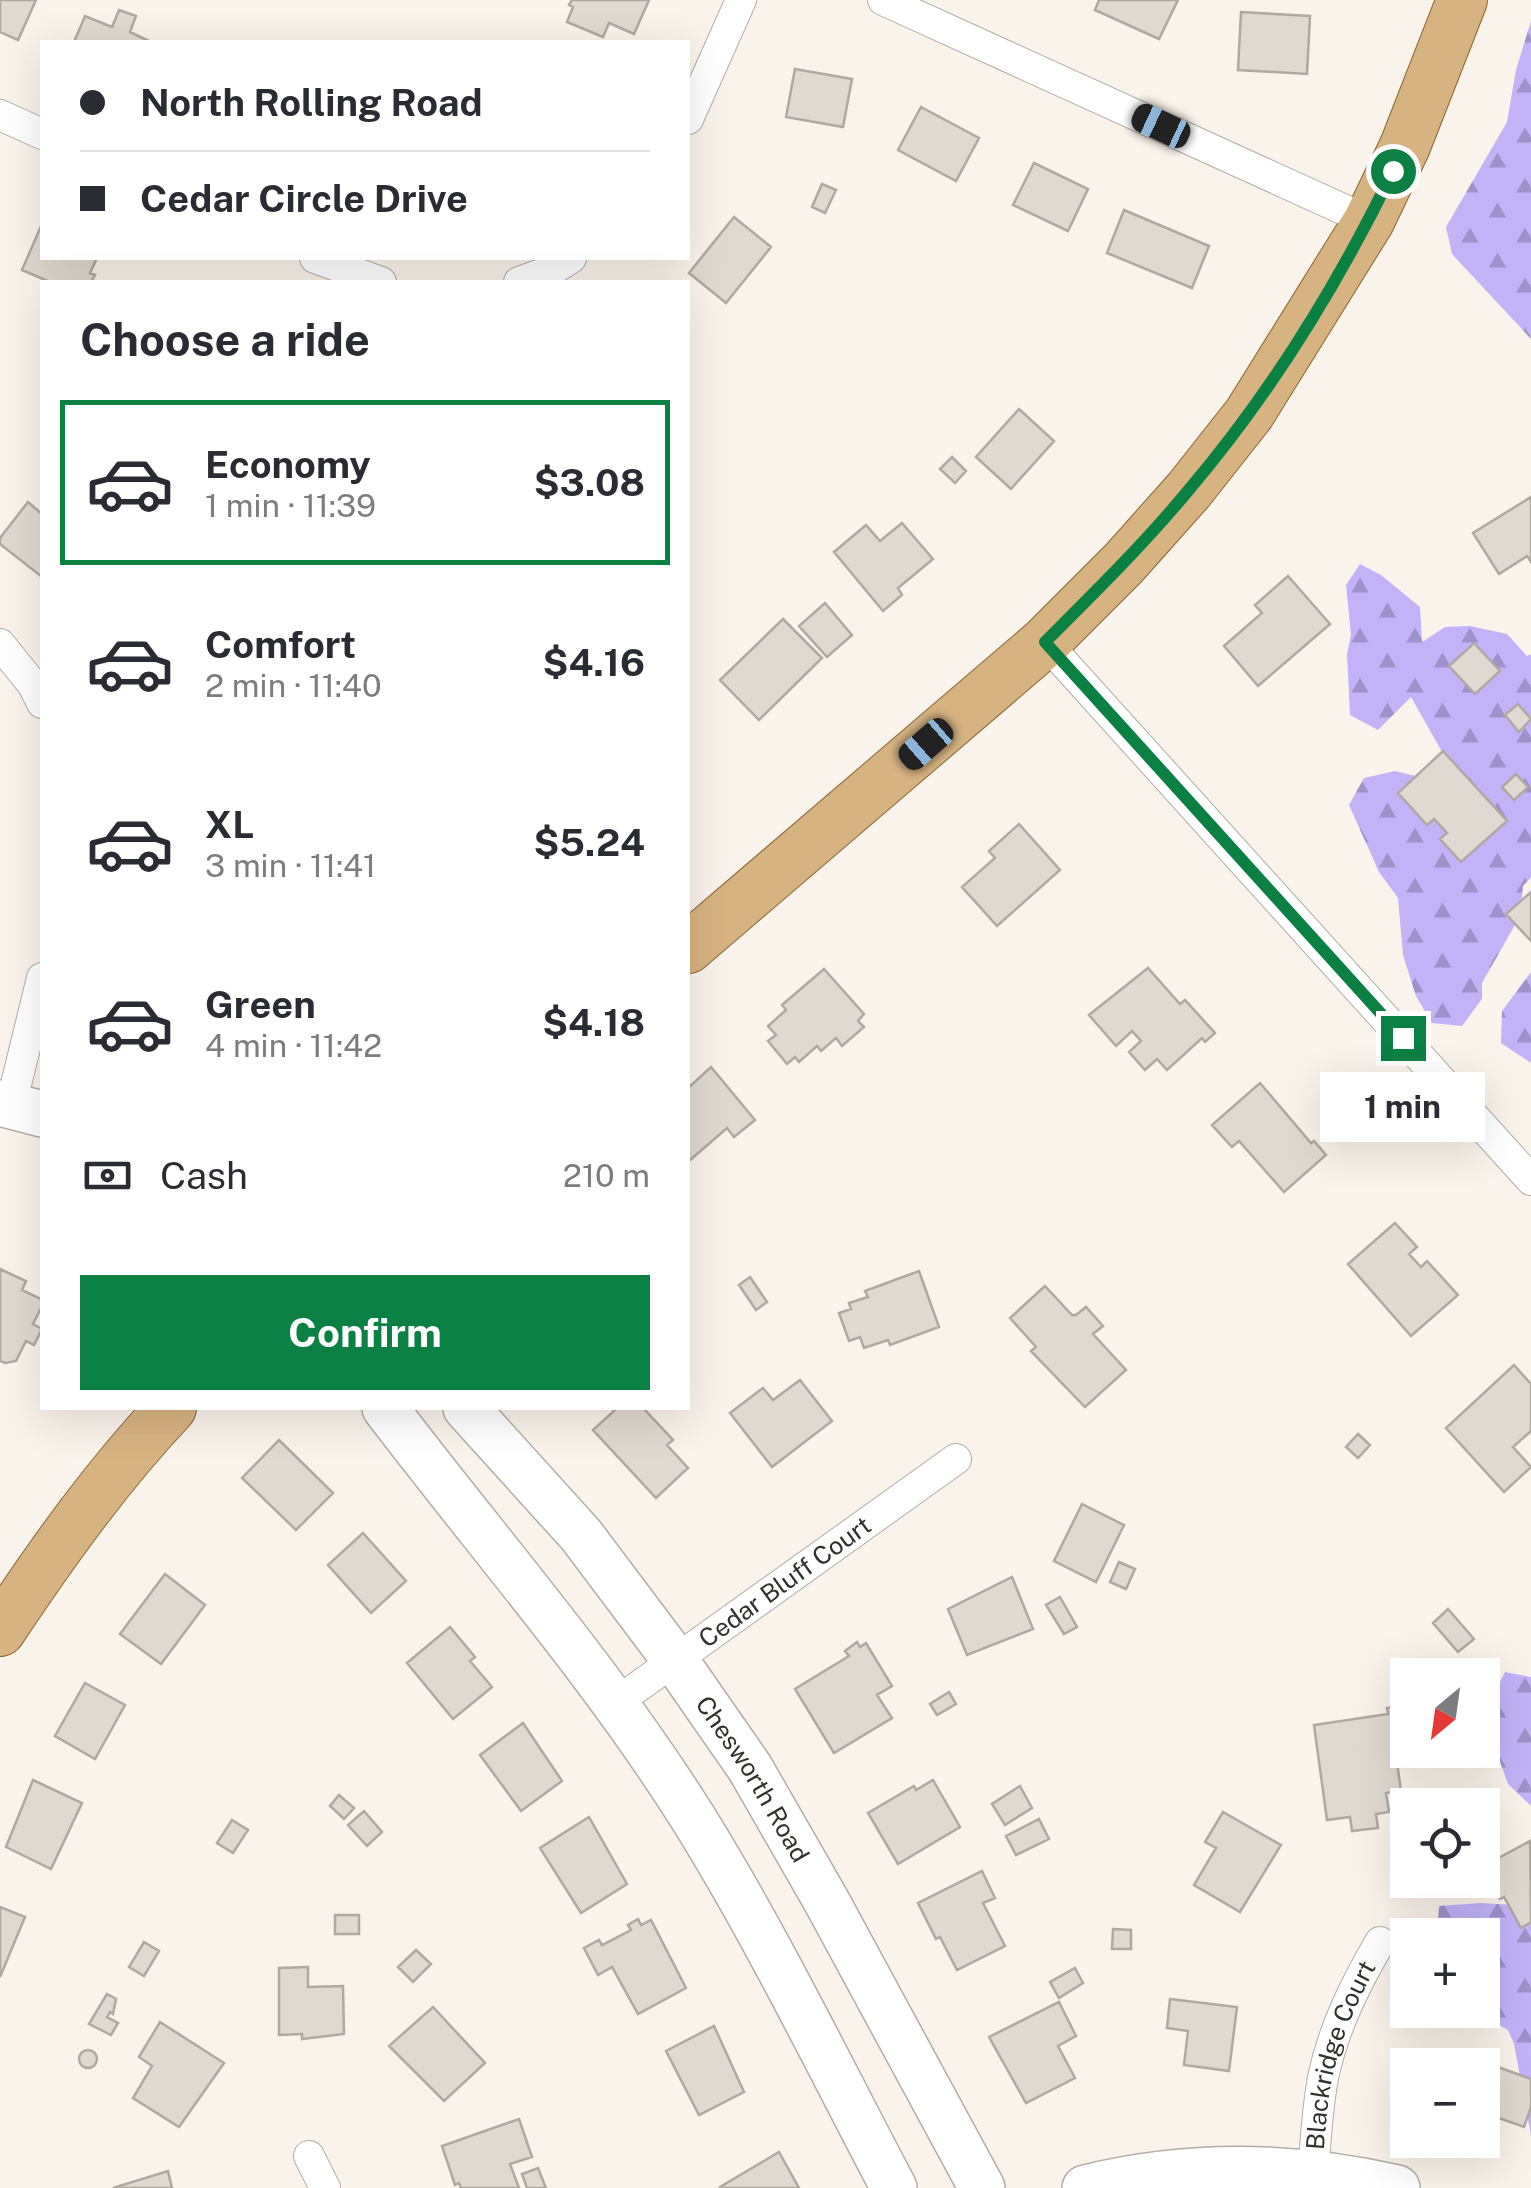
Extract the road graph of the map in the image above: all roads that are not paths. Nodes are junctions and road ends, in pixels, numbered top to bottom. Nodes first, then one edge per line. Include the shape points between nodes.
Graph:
1 (741, 0) edge
2 (884, 0) edge
3 (1462, 0) edge
4 (0, 115) edge
5 (690, 115) edge
6 (40, 133) edge
7 (1369, 221) junction
8 (320, 260) edge
9 (568, 260) edge
10 (376, 280) edge
11 (524, 280) edge
12 (1045, 642) junction
13 (0, 644) edge
14 (40, 698) edge
15 (690, 946) edge
16 (40, 989) edge
17 (18, 1108) edge
18 (1531, 1180) edge
19 (168, 1410) edge
20 (387, 1410) edge
21 (468, 1410) edge
22 (956, 1459) dead end
23 (0, 1631) edge
24 (675, 1660) junction
25 (614, 1704) junction
26 (1380, 1942) dead end
27 (309, 2156) dead end
28 (1312, 2171) junction
29 (326, 2188) edge
30 (894, 2188) edge
31 (982, 2188) edge
32 (1085, 2188) edge
33 (1397, 2188) edge

1 - 5 street
2 - 7 street
3 - 7 main road
4 - 6 street
7 - 12 main road via 1249,414 1124,563
8 - 10 street
9 - 11 street
12 - 15 main road
12 - 18 street
13 - 14 street
16 - 17 street
19 - 23 main road via 58,1545
20 - 25 street
21 - 24 street, Chesworth Road via 581,1535
22 - 24 street, Cedar Bluff Court
24 - 25 street, Cedar Bluff Court
24 - 31 street, Chesworth Road via 750,1768
25 - 30 street via 694,1819 766,1943
26 - 28 street, Blackridge Court via 1335,2035
27 - 29 street
28 - 32 street via 1154,2172
28 - 33 street

